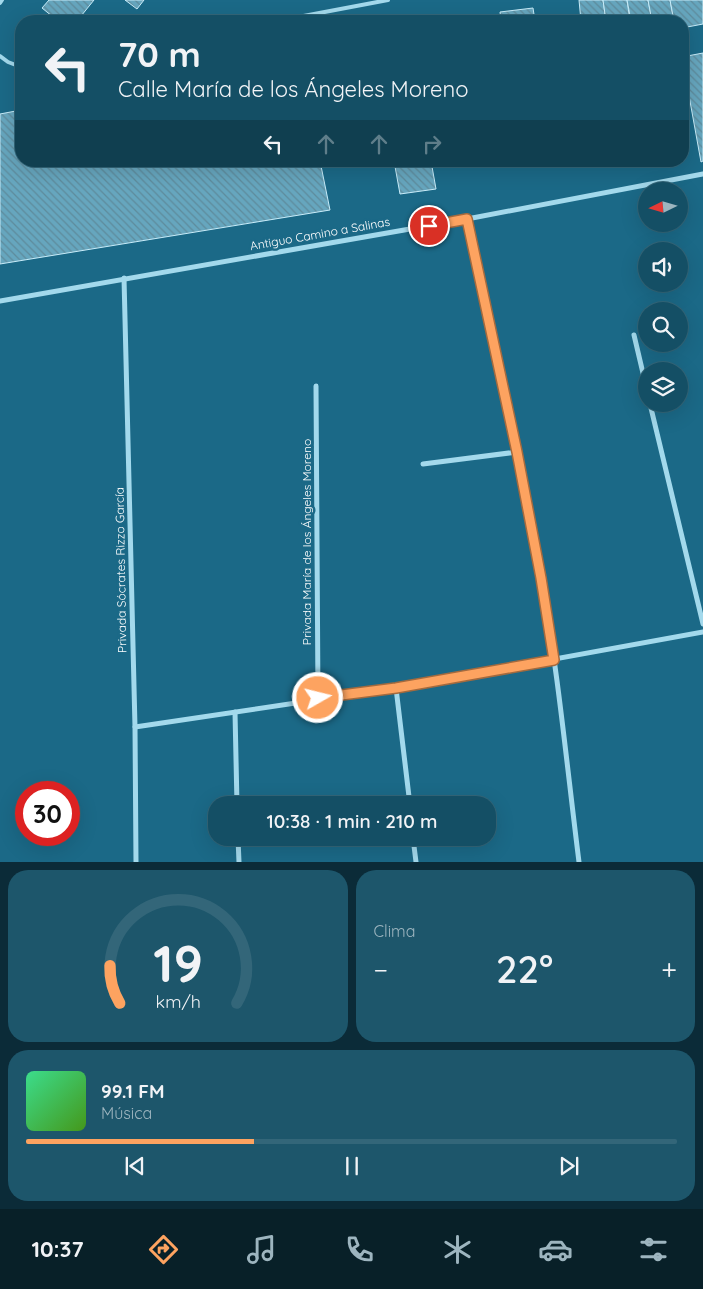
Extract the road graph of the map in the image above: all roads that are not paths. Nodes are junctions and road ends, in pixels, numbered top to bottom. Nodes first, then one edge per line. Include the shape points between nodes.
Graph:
1 (2, 0) edge
2 (388, 0) edge
3 (0, 3) edge
4 (309, 15) edge
5 (0, 56) edge
6 (15, 65) edge
7 (703, 174) edge
8 (467, 219) junction
9 (124, 278) junction
10 (0, 301) edge
11 (634, 335) dead end
12 (640, 362) edge
13 (316, 386) dead end
14 (652, 412) edge
15 (517, 452) junction
16 (424, 464) dead end
17 (703, 624) edge
18 (703, 632) edge
19 (554, 660) junction
20 (396, 688) junction
21 (318, 698) junction
22 (235, 712) junction
23 (135, 727) junction
24 (237, 796) edge
25 (409, 796) edge
26 (238, 846) edge
27 (414, 846) edge
28 (136, 862) edge
29 (239, 862) edge
30 (416, 862) edge
31 (579, 862) edge

1 - 3 lane
2 - 4 lane
5 - 6 lane
7 - 8 street, Antiguo Camino a Salinas
8 - 9 street, Antiguo Camino a Salinas
8 - 15 street
9 - 10 street, Antiguo Camino a Salinas
9 - 23 street, Privada Sócrates Rizzo García
11 - 12 street
13 - 21 street, Privada María de los Ángeles Moreno
14 - 17 street
15 - 16 street
15 - 19 street
18 - 19 street
19 - 20 street
19 - 31 street
20 - 21 street
20 - 25 street
21 - 22 street
22 - 23 street
22 - 24 street
23 - 28 street, Privada Sócrates Rizzo García
26 - 29 street
27 - 30 street

